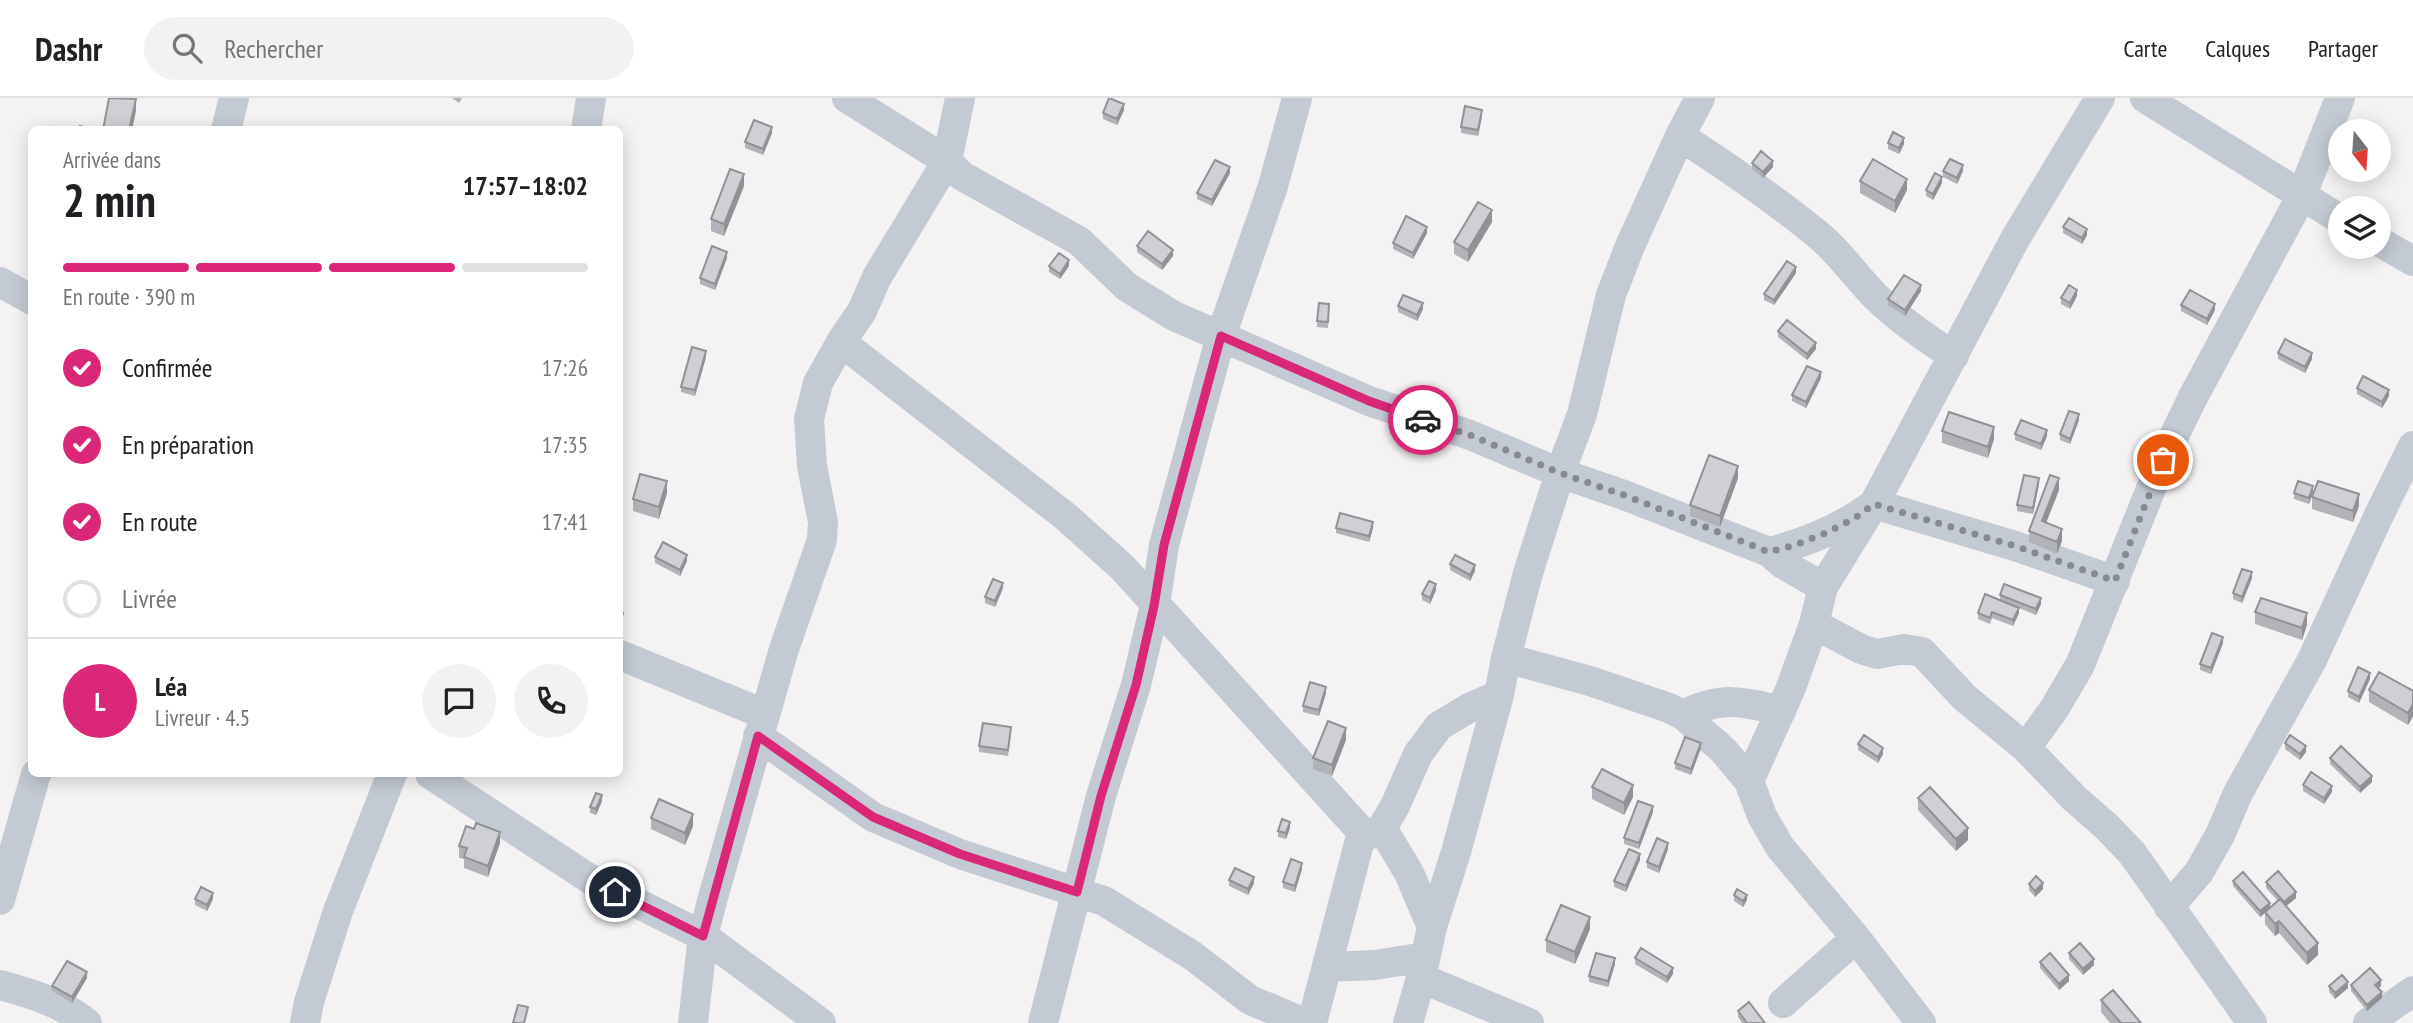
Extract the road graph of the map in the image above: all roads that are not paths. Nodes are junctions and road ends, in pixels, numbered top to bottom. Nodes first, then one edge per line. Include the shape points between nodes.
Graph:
1 (234, 98) edge
2 (592, 98) edge
3 (847, 98) edge
4 (960, 98) edge
5 (1297, 98) edge
6 (1700, 98) edge
7 (2100, 98) edge
8 (2145, 98) edge
9 (2340, 98) edge
10 (227, 126) edge
11 (587, 126) edge
12 (1680, 136) junction
13 (947, 161) junction
14 (2301, 197) junction
15 (2328, 212) edge
16 (2391, 248) edge
17 (2413, 261) edge
18 (0, 282) edge
19 (28, 298) edge
20 (1221, 336) junction
21 (841, 342) junction
22 (1954, 356) junction
23 (2413, 446) edge
24 (1560, 473) junction
25 (1874, 504) junction
26 (1164, 545) junction
27 (1769, 552) junction
28 (1122, 567) junction
29 (2115, 581) junction
30 (1823, 587) junction
31 (1154, 606) junction
32 (1814, 624) junction
33 (623, 656) edge
34 (1506, 658) junction
35 (1499, 695) junction
36 (1781, 711) junction
37 (1683, 715) junction
38 (761, 725) junction
39 (2026, 748) junction
40 (35, 777) edge
41 (391, 777) edge
42 (435, 777) edge
43 (1749, 781) junction
44 (1372, 830) junction
45 (1077, 892) junction
46 (0, 900) edge
47 (2169, 907) junction
48 (1432, 927) junction
49 (703, 936) junction
50 (1856, 938) junction
51 (1328, 967) junction
52 (1423, 968) junction
53 (0, 985) edge
54 (2413, 991) edge
55 (1783, 1003) dead end
56 (87, 1023) edge
57 (305, 1023) edge
58 (694, 1023) edge
59 (821, 1023) edge
60 (1044, 1023) edge
61 (1305, 1023) edge
62 (1312, 1023) edge
63 (1408, 1023) edge
64 (1529, 1023) edge
65 (1921, 1023) edge
66 (2252, 1023) edge
67 (2368, 1023) edge

1 - 10 street
2 - 11 street
3 - 13 street
4 - 13 street
5 - 20 street via 1273,186
6 - 12 street
7 - 22 street via 2015,239
8 - 14 street
9 - 14 street
12 - 22 street via 1742,176 1822,238 1898,316
12 - 24 street via 1611,295 1582,414
13 - 20 street via 962,176 1079,241 1127,287 1174,316
13 - 21 street
14 - 15 street
14 - 29 street via 2193,397
16 - 17 street
18 - 19 street
20 - 24 street via 1369,401 1470,435
20 - 26 street
21 - 28 street via 1065,516
21 - 38 street via 818,383 809,419 822,540
22 - 25 street
23 - 47 street via 2312,660 2238,793 2220,835 2199,872
24 - 27 street
24 - 34 street
25 - 27 street via 1828,532
25 - 29 street
25 - 30 street
26 - 28 street
26 - 31 street
27 - 30 street
28 - 31 street
29 - 39 street via 2080,665
30 - 32 street
31 - 44 street
31 - 45 street
32 - 36 street
32 - 39 street via 1877,654 1904,649 1922,652 1965,698
33 - 38 street
34 - 35 street
34 - 37 street
35 - 44 street via 1439,726 1418,754 1395,806
35 - 48 street
36 - 37 street via 1718,702
36 - 43 street
37 - 43 street via 1723,750
38 - 45 street via 873,817 960,854
38 - 49 street
39 - 47 street via 2132,853
40 - 46 street
41 - 57 street via 338,911
42 - 49 street via 593,881
43 - 50 street via 1780,847
44 - 48 street via 1409,873
44 - 51 street
45 - 60 street
45 - 61 street via 1138,921 1250,1000
47 - 66 street
48 - 52 street
49 - 58 street
49 - 59 street
50 - 55 street
50 - 65 street
51 - 52 street
51 - 62 street
52 - 63 street
52 - 64 street
53 - 56 street via 48,998
54 - 67 street

